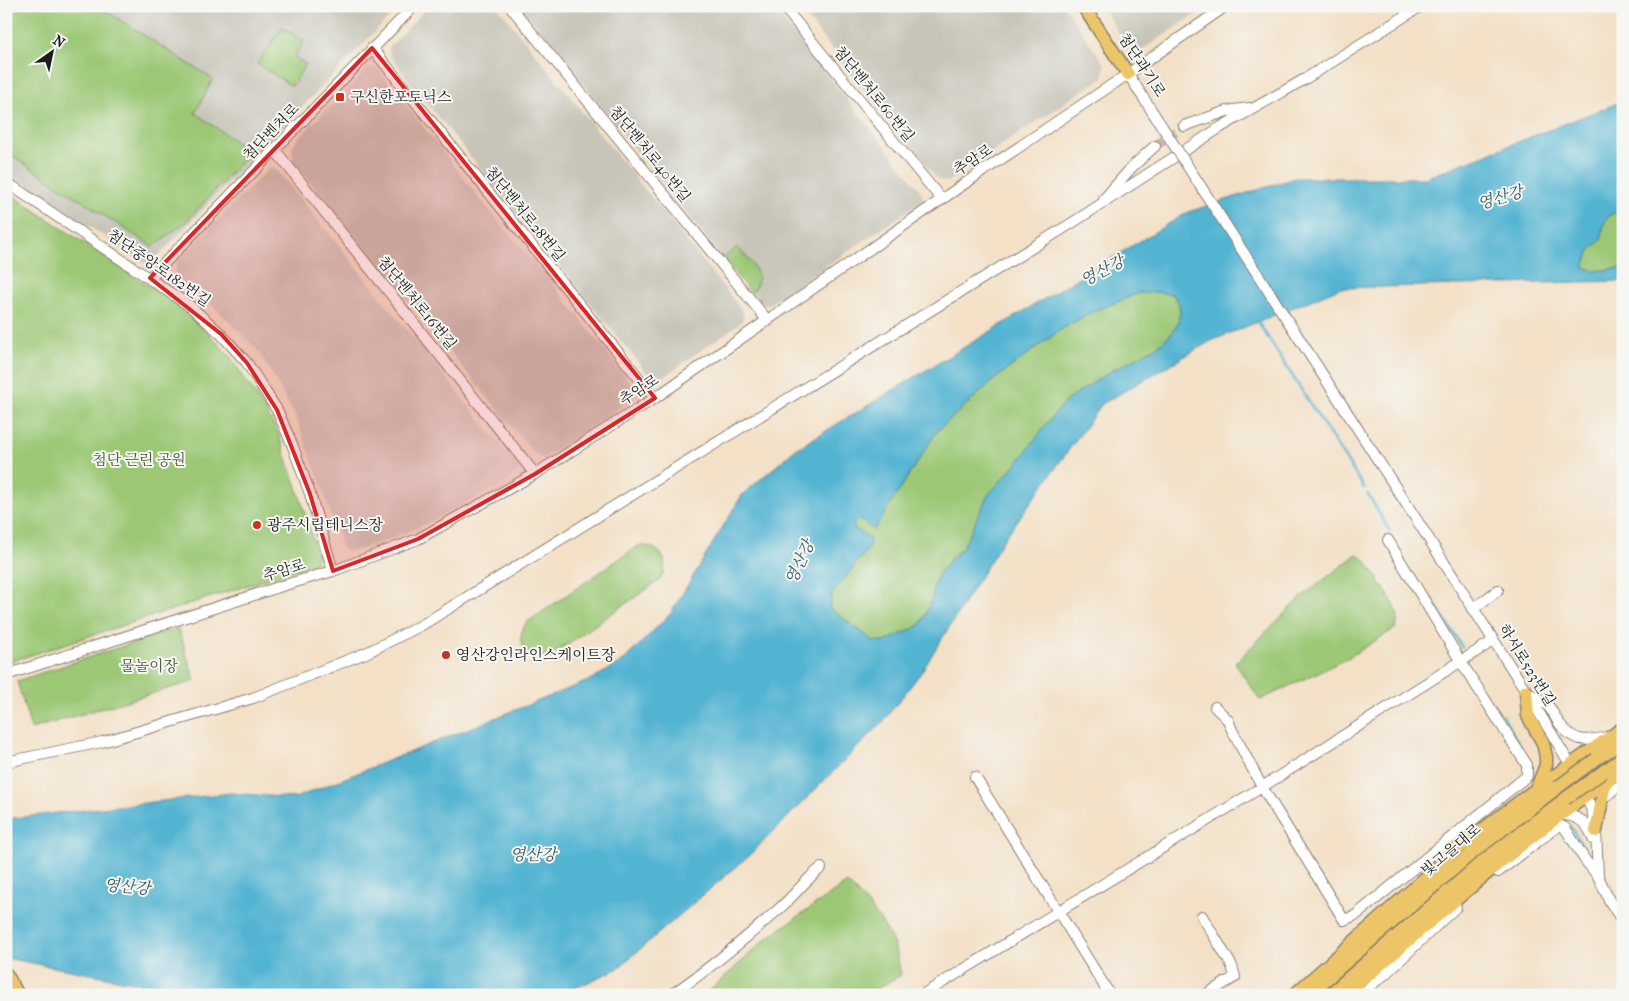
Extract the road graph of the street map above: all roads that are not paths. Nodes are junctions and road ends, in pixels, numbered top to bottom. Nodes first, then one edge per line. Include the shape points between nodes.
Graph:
1 (414, 6) edge
2 (510, 6) edge
3 (783, 6) edge
4 (1084, 6) edge
5 (1226, 6) edge
6 (1421, 6) edge
7 (372, 48) junction
8 (1128, 74) junction
9 (1255, 107) junction
10 (1184, 126) tunnel mouth
11 (1155, 146) tunnel mouth
12 (275, 150) junction
13 (6, 182) edge
14 (942, 200) junction
15 (1087, 214) junction
16 (150, 278) junction
17 (768, 321) junction
18 (656, 398) junction
19 (535, 474) junction
20 (1418, 522) joint
21 (1388, 540) dead end
22 (333, 571) junction
23 (1498, 590) dead end
24 (1473, 609) junction
25 (1494, 641) junction
26 (1461, 662) junction
27 (6, 675) edge
28 (1526, 692) junction
29 (1215, 707) dead end
30 (1623, 728) edge
31 (1617, 739) edge
32 (1623, 758) edge
33 (6, 762) edge
34 (1570, 764) junction
35 (1623, 771) edge
36 (975, 777) dead end
37 (1604, 777) junction
38 (1623, 782) edge
39 (1262, 787) junction
40 (1536, 789) junction
41 (1585, 796) junction
42 (1602, 799) junction
43 (1559, 815) junction
44 (1596, 831) junction
45 (1597, 852) junction
46 (821, 868) dead end
47 (1598, 876) junction
48 (1059, 912) junction
49 (1202, 916) dead end
50 (1623, 922) edge
51 (6, 974) edge
52 (18, 995) edge
53 (671, 995) edge
54 (922, 995) edge
55 (1110, 995) edge
56 (1205, 995) edge
57 (1294, 995) edge
58 (1308, 995) edge
59 (1329, 995) edge
60 (1345, 995) edge
61 (1358, 995) edge

1 - 7 street, 첨단벤처로
2 - 17 street, 첨단벤처로40번길
3 - 14 street, 첨단벤처로60번길
4 - 8 main road, 첨단과기로
5 - 8 street, 추암로
6 - 9 street
7 - 12 street, 첨단벤처로
7 - 18 street, 첨단벤처로28번길
8 - 14 street, 추암로
8 - 20 street, 첨단과기로, bridge
9 - 10 street via 1227,111
9 - 15 street
11 - 15 street
12 - 16 street, 첨단벤처로
12 - 19 street, 첨단벤처로16번길
13 - 16 street, 첨단중앙로182번길
14 - 17 street, 추암로
15 - 33 street via 422,626 368,652 253,698 102,742
16 - 22 street, 첨단중앙로182번길 via 190,306 221,334 247,363 277,410 310,494
17 - 18 street, 추암로
18 - 19 street, 추암로
19 - 22 street, 추암로 via 418,539
20 - 24 street, 하서로523번길
21 - 26 street
22 - 27 street, 추암로
23 - 24 street
24 - 25 street, 하서로523번길
25 - 26 street
25 - 28 street, 하서로523번길
26 - 39 street
26 - 39 street via 1527,765 1526,776 1356,916 1344,920
28 - 31 street via 1548,706 1568,733 1580,740
28 - 34 street, 하서로523번길
28 - 40 main road via 1528,716 1543,743 1546,757
29 - 39 street via 1228,720
30 - 31 main road
31 - 34 main road
31 - 58 main road, 빛고을대로, bridge via 1596,760 1472,853
32 - 37 main road, 빛고을대로
34 - 40 main road
34 - 41 street, 하서로523번길
35 - 37 main road
36 - 48 street
37 - 41 main road
37 - 42 main road
37 - 59 main road, 빛고을대로, bridge via 1565,799 1482,862
38 - 42 street
39 - 48 street
40 - 57 main road via 1460,847
41 - 43 main road
41 - 44 street, 하서로523번길
42 - 44 main road
43 - 45 street via 1582,820 1592,834
43 - 60 main road
44 - 45 street, 하서로523번길
45 - 47 street, 하서로523번길
46 - 53 street via 760,926
47 - 50 street
47 - 61 street via 1565,828 1558,825 1468,896 1384,975
48 - 54 street
48 - 55 street
49 - 56 street via 1232,966 1235,977
51 - 52 main road

